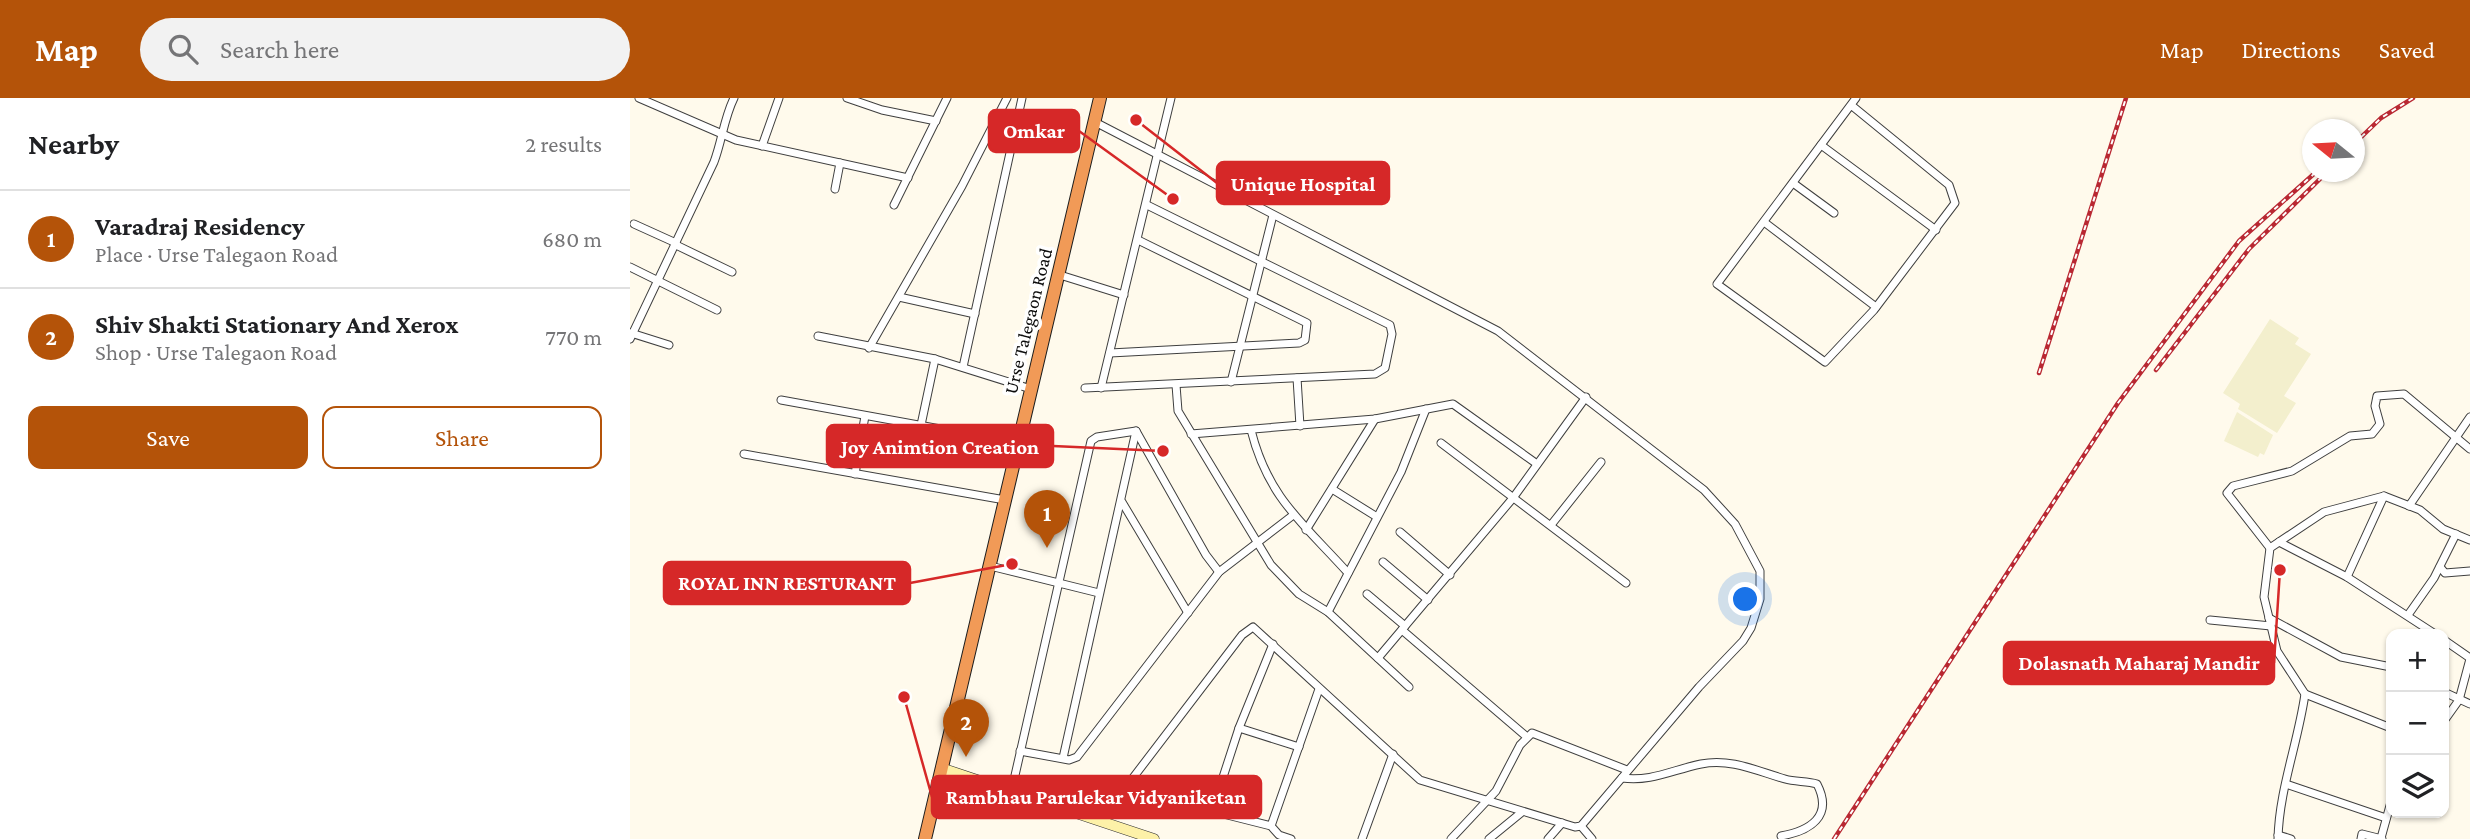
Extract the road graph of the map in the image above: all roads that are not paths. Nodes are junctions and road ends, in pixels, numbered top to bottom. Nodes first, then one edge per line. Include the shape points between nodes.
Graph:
1 (639, 98) edge
2 (734, 98) edge
3 (779, 98) edge
4 (847, 98) edge
5 (947, 98) edge
6 (1007, 98) edge
7 (1022, 98) edge
8 (1100, 98) edge
9 (1171, 98) edge
10 (654, 101) edge
11 (1853, 101) edge
12 (936, 121) junction
13 (1095, 122) junction
14 (725, 135) junction
15 (1821, 145) junction
16 (762, 146) junction
17 (1158, 156) junction
18 (840, 163) junction
19 (908, 178) junction
20 (1793, 183) junction
21 (835, 189) dead end
22 (894, 205) dead end
23 (1147, 205) junction
24 (1834, 213) dead end
25 (1273, 215) junction
26 (1764, 222) junction
27 (634, 224) dead end
28 (1936, 230) junction
29 (1139, 240) junction
30 (676, 244) junction
31 (1261, 261) junction
32 (630, 267) edge
33 (732, 272) dead end
34 (1060, 275) junction
35 (658, 281) junction
36 (1124, 295) junction
37 (1252, 296) junction
38 (899, 297) junction
39 (1876, 307) junction
40 (716, 310) dead end
41 (975, 314) junction
42 (631, 335) edge
43 (818, 337) dead end
44 (669, 345) dead end
45 (1240, 345) junction
46 (869, 348) junction
47 (1110, 353) junction
48 (935, 359) junction
49 (963, 368) junction
50 (1297, 378) junction
51 (1231, 382) junction
52 (1176, 385) junction
53 (1085, 388) dead end
54 (1101, 388) junction
55 (1031, 389) junction
56 (1586, 397) junction
57 (781, 400) dead end
58 (1426, 409) junction
59 (865, 416) junction
60 (2470, 416) edge
61 (1375, 419) junction
62 (921, 425) junction
63 (1300, 426) junction
64 (1251, 430) junction
65 (1136, 431) junction
66 (1191, 434) junction
67 (2457, 438) junction
68 (1018, 443) junction
69 (1441, 443) dead end
70 (2470, 449) edge
71 (744, 454) dead end
72 (1601, 462) dead end
73 (1537, 464) junction
74 (855, 474) junction
75 (1332, 489) junction
76 (2385, 496) junction
77 (1513, 498) junction
78 (1006, 500) junction
79 (1121, 502) junction
80 (2410, 506) junction
81 (1292, 516) junction
82 (1377, 517) junction
83 (1551, 525) junction
84 (1306, 530) junction
85 (1400, 532) dead end
86 (2456, 534) junction
87 (2470, 540) edge
88 (1255, 542) junction
89 (2279, 542) junction
90 (2270, 548) junction
91 (1383, 562) dead end
92 (990, 566) junction
93 (2440, 567) junction
94 (2470, 571) edge
95 (1219, 572) junction
96 (1348, 573) junction
97 (1450, 575) junction
98 (2347, 577) junction
99 (1057, 583) junction
100 (1626, 583) dead end
101 (1099, 593) junction
102 (1367, 594) dead end
103 (1428, 600) junction
104 (1328, 612) junction
105 (1188, 613) junction
106 (2408, 615) junction
107 (2210, 620) dead end
108 (2270, 622) junction
109 (1404, 628) junction
110 (2428, 629) edge
111 (1273, 644) junction
112 (2449, 645) edge
113 (1378, 658) junction
114 (2469, 663) edge
115 (2386, 666) edge
116 (1409, 687) dead end
117 (1319, 688) junction
118 (2305, 694) junction
119 (2449, 695) edge
120 (2459, 700) junction
121 (2470, 704) edge
122 (2449, 714) edge
123 (2386, 726) edge
124 (1239, 728) junction
125 (1527, 737) junction
126 (1299, 747) junction
127 (1020, 751) junction
128 (1393, 754) junction
129 (1063, 758) junction
130 (941, 768) junction
131 (1627, 770) junction
132 (1622, 778) junction
133 (2286, 784) junction
134 (1124, 789) junction
135 (1011, 793) junction
136 (1488, 802) junction
137 (1212, 811) junction
138 (1522, 812) junction
139 (2386, 818) joint
140 (1100, 821) junction
141 (1562, 823) junction
142 (1271, 826) junction
143 (1581, 826) junction
144 (1781, 836) dead end
145 (1279, 837) edge
146 (2278, 837) edge
147 (1550, 838) edge
148 (2382, 838) edge
149 (925, 839) edge
150 (1154, 839) edge
151 (1291, 839) edge
152 (1362, 839) edge
153 (1451, 839) edge
154 (1489, 839) edge
155 (1592, 839) edge
156 (2291, 839) edge
157 (2361, 839) edge

1 - 10 street
2 - 14 street via 727,111
3 - 16 street
4 - 12 street
5 - 12 street
6 - 38 street
7 - 41 street
8 - 13 highway, Urse Talegaon Road
9 - 17 street
10 - 14 street
11 - 15 street
11 - 28 street via 1949,185 1955,203
12 - 19 street
13 - 17 street
13 - 34 highway, Urse Talegaon Road
14 - 16 street
14 - 30 street
15 - 20 street
15 - 28 street
16 - 18 street
17 - 23 street
17 - 25 street
18 - 19 street
18 - 21 street
19 - 22 street
20 - 24 street
20 - 26 street
23 - 29 street
23 - 31 street
25 - 31 street
25 - 56 street via 1498,331
26 - 39 street
26 - 39 street via 1717,284 1825,362
27 - 30 street
28 - 39 street
29 - 36 street
29 - 37 street
30 - 33 street
30 - 35 street
31 - 37 street
31 - 50 street via 1392,329 1385,368 1380,373
32 - 35 street
34 - 36 street
34 - 55 highway, Urse Talegaon Road
35 - 40 street
35 - 42 street
36 - 47 street
37 - 45 street
37 - 45 street via 1308,327 1303,342
38 - 41 street
38 - 46 street
41 - 49 street
42 - 44 street
43 - 46 street
45 - 47 street
45 - 51 street
46 - 48 street
47 - 54 street
48 - 49 street
48 - 62 street
49 - 55 street
50 - 51 street
50 - 63 street
51 - 52 street
52 - 54 street
52 - 66 street via 1178,411
53 - 54 street
55 - 68 highway, Urse Talegaon Road
56 - 73 street
56 - 131 street via 1720,505 1751,551 1762,586 1743,641
57 - 59 street
58 - 61 street
58 - 73 street via 1453,404 1462,408
58 - 82 street
59 - 62 street
59 - 74 street
60 - 67 street
61 - 63 street
61 - 75 street
62 - 68 street
63 - 64 street
64 - 66 street
64 - 81 street via 1258,457
65 - 79 street
65 - 95 street
65 - 99 street via 1097,437 1088,447
66 - 88 street
67 - 70 street
67 - 80 street
67 - 90 street via 2404,394 2377,396 2380,424 2372,434 2350,436 2292,471 2234,486 2227,493
68 - 78 highway, Urse Talegaon Road
69 - 77 street
71 - 74 street
72 - 83 street
73 - 77 street
74 - 78 street
75 - 82 street
75 - 84 street
76 - 80 street
76 - 89 street via 2324,512
76 - 98 street
77 - 83 street
77 - 97 street
78 - 92 highway, Urse Talegaon Road
79 - 101 street
79 - 105 street
80 - 86 street
81 - 84 street
81 - 88 street
82 - 96 street
83 - 100 street
84 - 96 street
85 - 97 street
86 - 87 street
86 - 93 street
88 - 95 street
88 - 104 street via 1299,594
89 - 90 street
89 - 98 street
90 - 108 street via 2264,597
91 - 103 street
92 - 99 street
92 - 130 highway, Urse Talegaon Road
93 - 94 street via 2445,573
93 - 106 street
95 - 105 street
96 - 104 street
97 - 103 street
98 - 106 street
99 - 101 street
99 - 127 street
101 - 129 street
102 - 109 street
103 - 109 street
104 - 113 street
105 - 129 street via 1077,757
106 - 110 street
107 - 108 street
108 - 115 street via 2341,657
108 - 118 street via 2277,651
109 - 113 street
109 - 125 street
111 - 117 street
111 - 124 street
111 - 134 street via 1249,627
112 - 114 street
113 - 116 street
114 - 120 street
117 - 126 street
117 - 128 street
118 - 123 street
118 - 133 street
119 - 120 street
120 - 121 street
120 - 122 street
124 - 126 street
124 - 137 street
125 - 131 street via 1538,734
125 - 136 street
126 - 142 street
127 - 129 street
127 - 135 street
128 - 136 street via 1420,780
128 - 152 street
130 - 135 street
130 - 149 highway, Urse Talegaon Road
131 - 132 street
132 - 143 street
132 - 144 street via 1661,777 1700,764 1725,764 1817,784 1822,807 1816,821 1801,832
133 - 139 street
133 - 146 street
134 - 137 street
134 - 140 street
135 - 140 street
136 - 138 street
136 - 153 street
137 - 142 street
138 - 141 street
138 - 154 street
139 - 148 street
140 - 150 street
141 - 143 street
141 - 147 street
142 - 145 street
143 - 155 street
145 - 151 street
146 - 156 street
148 - 157 street via 2362,834

